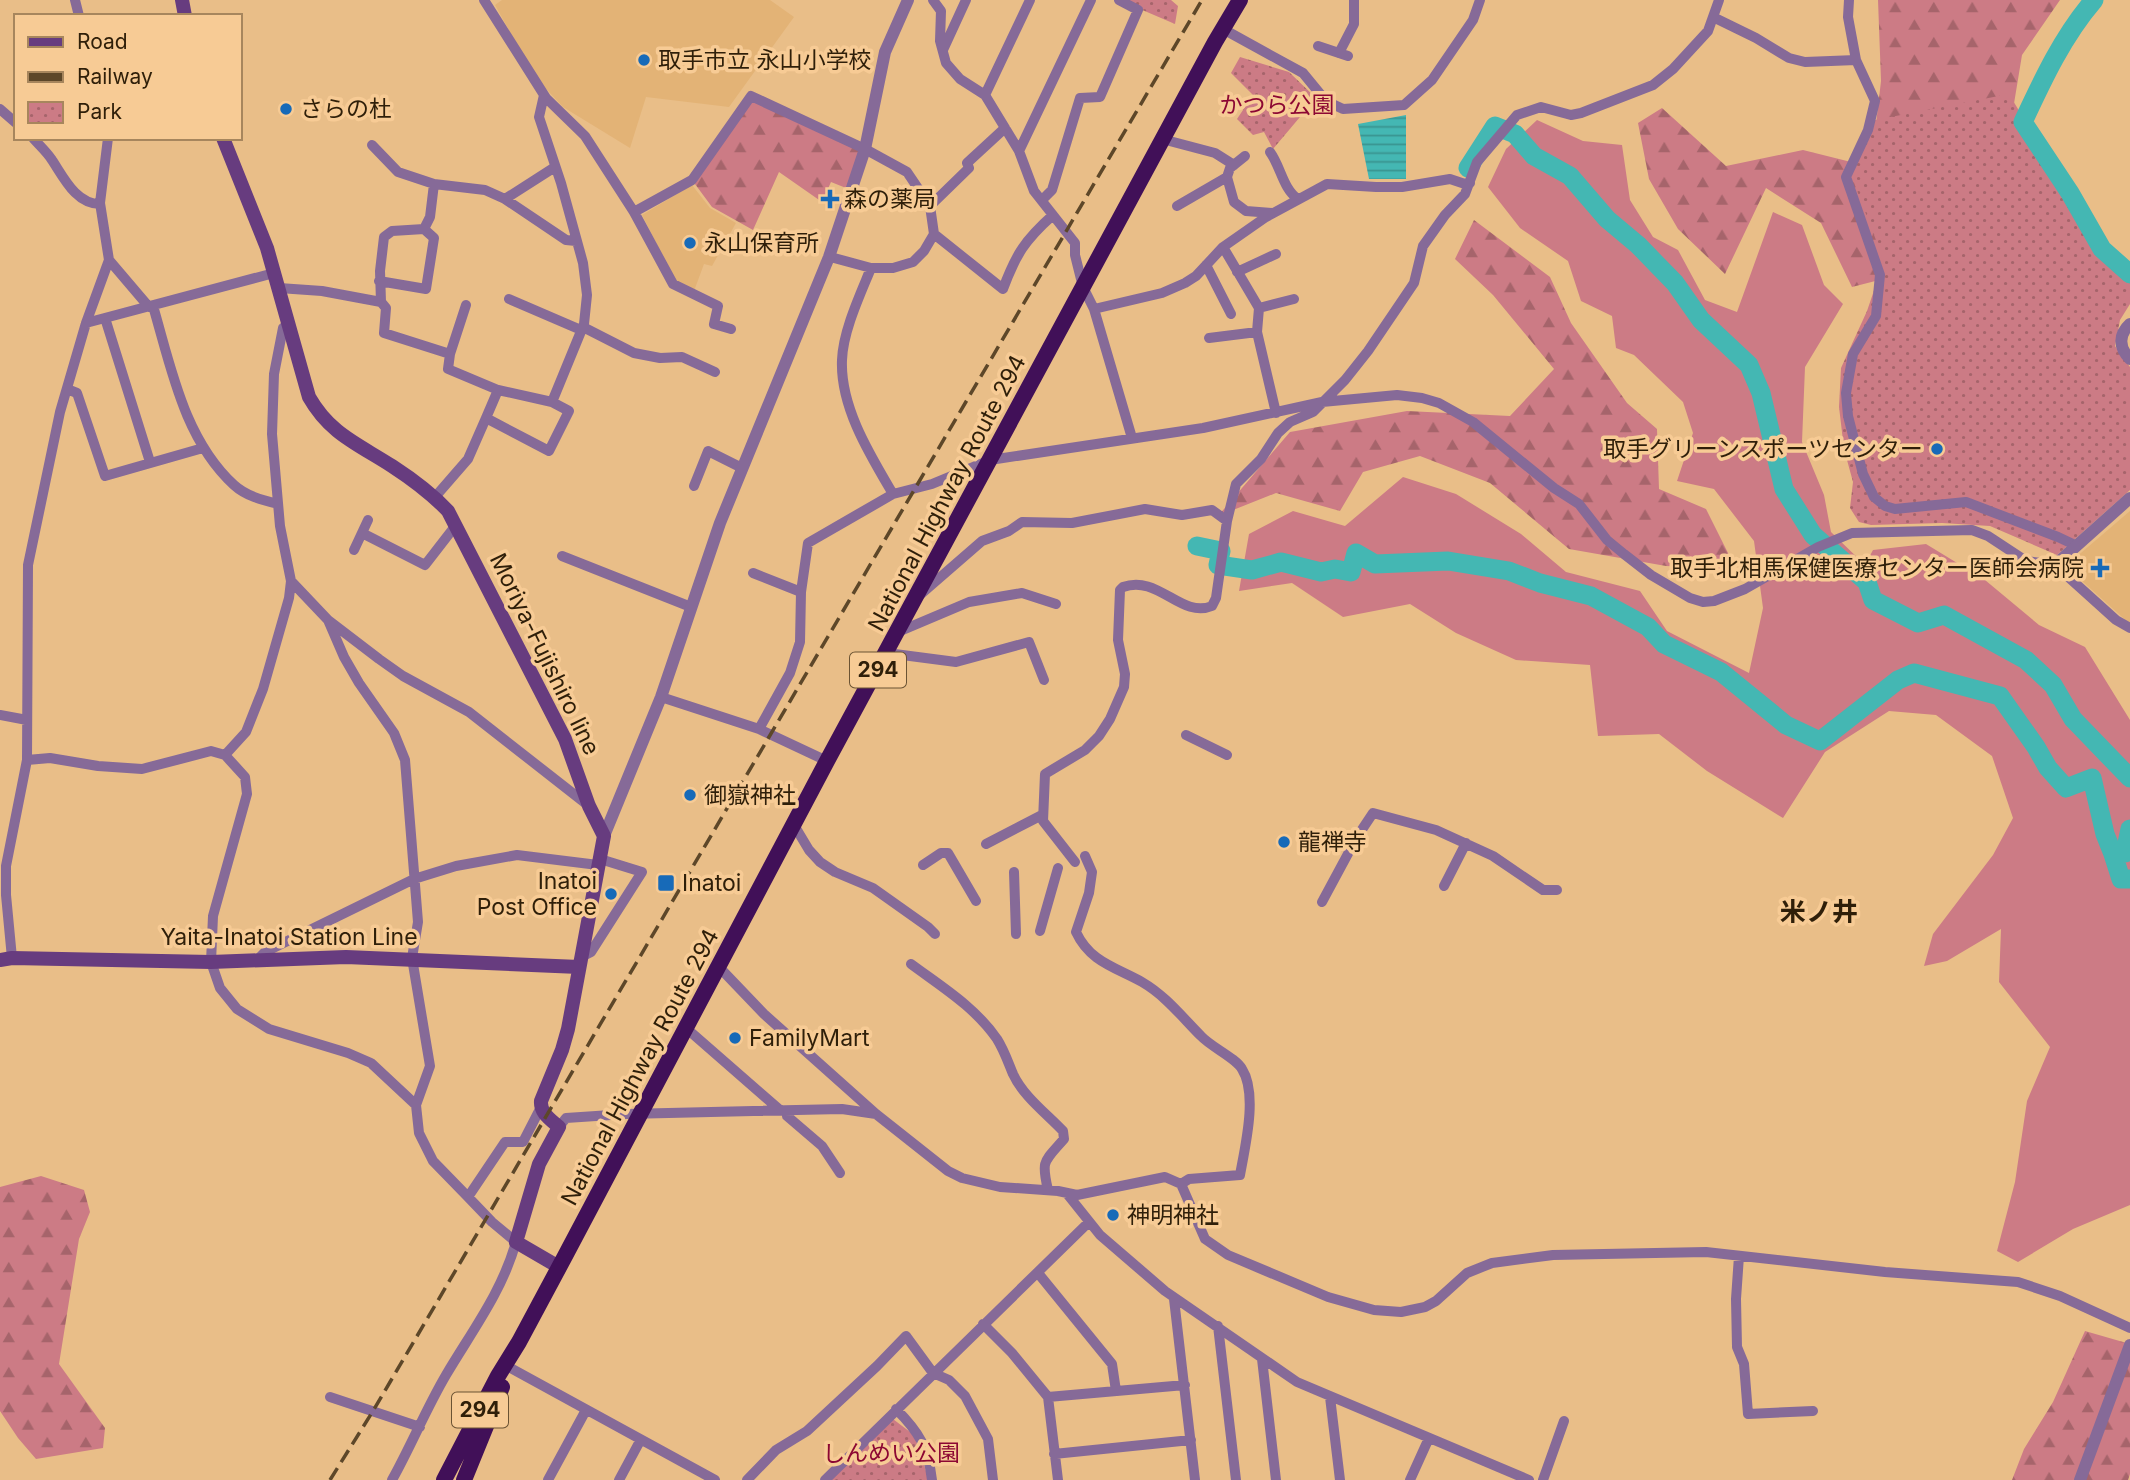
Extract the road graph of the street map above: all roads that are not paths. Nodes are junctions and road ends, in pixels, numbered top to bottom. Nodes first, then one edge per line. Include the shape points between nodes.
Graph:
1 (484, 0) edge
2 (908, 0) edge
3 (933, 0) edge
4 (966, 0) edge
5 (1030, 0) edge
6 (1091, 0) edge
7 (1119, 0) edge
8 (1240, 0) edge
9 (1354, 0) edge
10 (1480, 0) edge
11 (1719, 0) edge
12 (1849, 0) edge
13 (1713, 17) junction
14 (1223, 29) junction
15 (1318, 46) dead end
16 (943, 51) junction
17 (1856, 60) junction
18 (544, 94) junction
19 (985, 95) junction
20 (0, 109) edge
21 (14, 121) edge
22 (1005, 128) junction
23 (1162, 139) junction
24 (35, 140) edge
25 (108, 140) edge
26 (224, 140) edge
27 (372, 145) dead end
28 (865, 149) junction
29 (1019, 151) junction
30 (1270, 152) dead end
31 (1245, 156) dead end
32 (1234, 165) junction
33 (555, 167) junction
34 (1227, 177) junction
35 (1470, 183) junction
36 (434, 184) junction
37 (505, 199) junction
38 (1298, 199) junction
39 (1042, 200) junction
40 (100, 204) junction
41 (930, 206) junction
42 (1177, 206) dead end
43 (634, 212) junction
44 (1273, 213) junction
45 (1053, 215) junction
46 (424, 229) junction
47 (934, 234) junction
48 (576, 241) junction
49 (1223, 247) junction
50 (1276, 254) dead end
51 (834, 258) dead end
52 (108, 260) junction
53 (1206, 265) junction
54 (871, 268) junction
55 (1237, 272) junction
56 (276, 280) junction
57 (379, 281) junction
58 (1083, 287) junction
59 (509, 299) dead end
60 (1294, 299) dead end
61 (381, 302) junction
62 (466, 305) dead end
63 (151, 306) junction
64 (1259, 308) junction
65 (1094, 309) junction
66 (1231, 314) dead end
67 (106, 318) junction
68 (86, 323) junction
69 (288, 324) junction
70 (2130, 324) edge
71 (582, 329) junction
72 (731, 329) dead end
73 (1257, 332) junction
74 (1209, 338) dead end
75 (450, 354) junction
76 (2130, 359) edge
77 (715, 372) dead end
78 (67, 389) junction
79 (498, 390) junction
80 (552, 402) junction
81 (1322, 402) junction
82 (1276, 413) junction
83 (486, 418) junction
84 (1132, 438) junction
85 (203, 447) junction
86 (990, 460) junction
87 (150, 462) junction
88 (743, 468) junction
89 (694, 486) dead end
90 (893, 494) junction
91 (435, 496) junction
92 (2130, 498) edge
93 (278, 504) junction
94 (368, 520) dead end
95 (1227, 521) junction
96 (456, 525) junction
97 (362, 533) junction
98 (2075, 545) junction
99 (354, 550) dead end
100 (562, 556) dead end
101 (2055, 565) junction
102 (753, 573) dead end
103 (291, 581) junction
104 (801, 592) junction
105 (917, 597) junction
106 (1056, 604) dead end
107 (691, 607) junction
108 (328, 620) junction
109 (2130, 628) edge
110 (898, 632) junction
111 (887, 653) junction
112 (1044, 680) dead end
113 (661, 697) junction
114 (0, 715) edge
115 (27, 720) junction
116 (759, 729) junction
117 (1186, 734) dead end
118 (225, 755) junction
119 (1227, 755) dead end
120 (27, 760) junction
121 (827, 761) junction
122 (589, 806) junction
123 (1042, 815) junction
124 (794, 825) junction
125 (604, 836) junction
126 (1466, 843) junction
127 (986, 844) dead end
128 (599, 862) junction
129 (923, 865) dead end
130 (1058, 868) dead end
131 (1014, 872) dead end
132 (414, 879) junction
133 (1444, 886) dead end
134 (1557, 890) dead end
135 (976, 901) dead end
136 (1322, 902) dead end
137 (1040, 931) dead end
138 (934, 934) dead end
139 (1016, 934) dead end
140 (412, 958) junction
141 (6, 959) edge
142 (257, 960) junction
143 (211, 961) junction
144 (580, 962) junction
145 (911, 964) dead end
146 (719, 967) junction
147 (687, 1028) junction
148 (416, 1105) junction
149 (541, 1107) junction
150 (784, 1113) junction
151 (640, 1114) junction
152 (876, 1114) junction
153 (559, 1127) junction
154 (840, 1173) dead end
155 (1181, 1184) junction
156 (1048, 1190) junction
157 (1068, 1195) junction
158 (468, 1197) junction
159 (1089, 1222) junction
160 (516, 1242) junction
161 (1739, 1256) junction
162 (559, 1267) junction
163 (1038, 1273) junction
164 (1174, 1299) junction
165 (983, 1324) junction
166 (1218, 1326) junction
167 (2130, 1328) edge
168 (2130, 1345) edge
169 (1262, 1359) junction
170 (507, 1366) junction
171 (933, 1373) junction
172 (1185, 1385) junction
173 (1116, 1391) junction
174 (330, 1397) dead end
175 (1048, 1397) junction
176 (1330, 1397) junction
177 (897, 1409) junction
178 (586, 1410) junction
179 (1813, 1411) dead end
180 (1564, 1421) dead end
181 (420, 1427) junction
182 (1429, 1438) junction
183 (1191, 1440) junction
184 (640, 1441) junction
185 (1055, 1454) junction
186 (697, 1476) edge
187 (392, 1480) edge
188 (444, 1480) edge
189 (464, 1480) edge
190 (548, 1480) edge
191 (619, 1480) edge
192 (715, 1480) edge
193 (747, 1480) edge
194 (825, 1480) edge
195 (932, 1480) edge
196 (993, 1480) edge
197 (1058, 1480) edge
198 (1195, 1480) edge
199 (1236, 1480) edge
200 (1276, 1480) edge
201 (1340, 1480) edge
202 (1410, 1480) edge
203 (1529, 1480) edge
204 (1543, 1480) edge
205 (2080, 1480) edge

1 - 18 street
2 - 28 street via 885,52
3 - 16 street via 941,11
4 - 16 street
5 - 19 street
6 - 29 street
7 - 39 street via 1138,10 1100,97 1080,98 1052,190
8 - 14 highway, National Highway Route 294 / 294
9 - 15 street via 1354,24 1343,55
10 - 14 street via 1473,20 1432,80 1404,105 1343,109 1326,102 1303,73
11 - 13 street
12 - 17 street
13 - 17 street via 1789,58 1805,62
13 - 35 street via 1696,46 1653,85 1581,113 1541,107 1517,115 1477,162
14 - 23 highway, National Highway Route 294 / 294
16 - 19 street via 946,63 960,79
17 - 98 street via 1875,101 1868,130 1846,177 1880,275 1876,316 1853,354 1846,393 1863,474 1874,497 1885,506 1966,502
18 - 33 street via 539,117
18 - 43 street via 585,136
19 - 22 street
20 - 21 street
22 - 29 street
22 - 41 street
23 - 32 street via 1215,153
23 - 58 highway, National Highway Route 294 / 294
24 - 40 street via 76,193 86,202
25 - 40 street
26 - 56 main road, Moriya-Fujishiro line
27 - 36 street via 398,173
28 - 41 street via 907,172
28 - 43 street via 751,96 692,180
28 - 88 street via 829,257
29 - 39 street
30 - 38 street via 1290,193
31 - 32 street
32 - 34 street
33 - 37 street
33 - 48 street
34 - 42 street
34 - 44 street via 1234,202 1240,207
35 - 38 street via 1450,179 1402,187 1327,184
35 - 81 street via 1423,246 1414,283 1392,317 1345,380
36 - 37 street via 485,190
36 - 46 street
37 - 48 street via 566,240
38 - 44 street
39 - 45 street
40 - 52 street
41 - 47 street
43 - 72 street via 673,284 718,306 714,324
44 - 49 street
45 - 47 street via 1015,257 1003,289
45 - 58 street via 1075,243
46 - 57 street via 392,231 384,237
46 - 57 street via 434,237 426,289
47 - 54 street via 913,262
48 - 71 street via 587,295
49 - 53 street
49 - 55 street
50 - 55 street
51 - 54 street
52 - 63 street
52 - 68 street
53 - 65 street via 1185,283 1162,293
53 - 66 street
54 - 90 street via 842,359 844,396 869,454
55 - 64 street
56 - 61 street
56 - 63 street
56 - 69 main road, Moriya-Fujishiro line
57 - 61 street
58 - 65 street
58 - 86 highway, National Highway Route 294 / 294
59 - 71 street
60 - 64 street
61 - 75 street via 386,308 384,333
62 - 75 street
63 - 67 street
63 - 85 street via 179,393
64 - 73 street
65 - 84 street
67 - 68 street
67 - 87 street
68 - 78 street
69 - 91 main road, Moriya-Fujishiro line via 302,377 319,415 354,444
69 - 93 street via 282,328 274,374 272,434
70 - 76 street via 2120,344
71 - 77 street via 634,353 682,357
71 - 80 street
73 - 74 street
73 - 82 street
75 - 79 street via 449,369
78 - 87 street via 77,393 106,476
78 - 115 street via 28,565
79 - 80 street
79 - 83 street
80 - 83 street via 569,411 549,451
81 - 82 street
81 - 95 street via 1278,433 1236,484
81 - 101 street via 1397,395 1439,403 1474,422 1579,504 1607,540 1651,575 1703,602 1745,589 1852,533 1972,530 2026,561
82 - 84 street
83 - 91 street via 468,459
84 - 86 street
85 - 87 street
85 - 93 street via 235,486
86 - 90 street
86 - 105 highway, National Highway Route 294 / 294
88 - 89 street via 708,451
88 - 107 street
90 - 104 street via 808,543
91 - 96 main road, Moriya-Fujishiro line
92 - 98 street
93 - 103 street
94 - 97 street
95 - 105 street via 1212,510 1182,515 1145,509 1072,523 1022,522 982,541
95 - 123 street via 1212,606 1195,608 1147,586 1128,585 1120,590 1118,640 1124,687 1098,736 1085,750 1045,774
96 - 97 street via 425,565
96 - 122 main road, Moriya-Fujishiro line via 565,739
97 - 99 street
98 - 101 street
100 - 107 street
101 - 109 street
102 - 104 street
103 - 108 street
103 - 118 street via 263,689 246,732
104 - 116 street via 800,642 790,673
105 - 110 highway, National Highway Route 294 / 294
106 - 110 street via 1021,593 969,602
107 - 113 street
108 - 122 street via 403,676 469,712
108 - 132 street via 344,657 394,733 405,760
110 - 111 highway, National Highway Route 294 / 294
111 - 112 street via 956,662 1029,642
111 - 121 highway, National Highway Route 294 / 294
113 - 116 street
113 - 125 street
114 - 115 street
115 - 120 street
116 - 121 street
117 - 119 street
118 - 120 street via 211,751 142,769 50,758
118 - 143 street via 245,776 247,794 213,916
120 - 141 street via 6,866
121 - 124 highway, National Highway Route 294 / 294
122 - 125 main road, Moriya-Fujishiro line
123 - 127 street
123 - 155 street via 1049,830 1092,873 1076,932 1081,942 1097,960 1162,994 1209,1045 1242,1067 1249,1103 1240,1175 1189,1179
124 - 138 street via 820,862 873,888
124 - 146 highway, National Highway Route 294 / 294
125 - 128 main road
126 - 133 street
126 - 134 street via 1543,890
126 - 136 street via 1374,813
128 - 132 street via 517,855
128 - 144 main road
128 - 144 street via 642,872
129 - 135 street via 948,853
130 - 137 street
131 - 139 street
132 - 140 street via 418,922
132 - 142 street
140 - 142 main road, Yaita-Inatoi Station Line
140 - 144 main road, Yaita-Inatoi Station Line
140 - 148 street via 430,1066
141 - 143 main road, Yaita-Inatoi Station Line
142 - 143 main road, Yaita-Inatoi Station Line
143 - 148 street via 220,988 237,1009 269,1029 370,1063
144 - 149 main road via 568,1029
145 - 156 street via 967,1004 996,1038 1025,1091 1063,1131 1063,1139 1043,1168
146 - 147 highway, National Highway Route 294 / 294
146 - 152 street
147 - 150 street
147 - 151 highway, National Highway Route 294 / 294
148 - 158 street via 419,1133 433,1161
149 - 153 main road
149 - 158 street via 523,1142 505,1142
150 - 151 street
150 - 152 street via 842,1109
150 - 154 street via 822,1146
151 - 153 street via 566,1118
151 - 162 highway, National Highway Route 294 / 294
152 - 156 street via 962,1178 1000,1187
153 - 160 main road via 539,1164
155 - 157 street via 1165,1177
155 - 161 street via 1205,1239 1228,1255 1328,1297 1374,1310 1401,1312 1425,1307 1474,1268 1531,1257 1658,1252
156 - 157 street
157 - 159 street
158 - 160 street
159 - 163 street
159 - 164 street
160 - 162 main road
160 - 181 street via 499,1290
161 - 167 street via 2018,1282
161 - 179 street via 1737,1347 1744,1364 1748,1414
162 - 170 highway, National Highway Route 294 / 294
163 - 165 street
163 - 173 street via 1112,1364
164 - 166 street
164 - 172 street
165 - 171 street
165 - 175 street
166 - 169 street
166 - 199 street
168 - 205 street
169 - 176 street
169 - 200 street
170 - 178 street
170 - 188 highway, National Highway Route 294 / 294
170 - 189 highway, National Highway Route 294 / 294
171 - 177 street
171 - 193 street via 906,1336 807,1431 776,1450
171 - 196 street via 965,1396 988,1439
172 - 173 street
172 - 183 street
173 - 175 street
174 - 181 street
175 - 185 street
176 - 182 street
176 - 201 street
177 - 194 street
177 - 195 street via 916,1429 929,1455
178 - 184 street
178 - 190 street
180 - 204 street
181 - 187 street
182 - 202 street
182 - 203 street
183 - 185 street
183 - 198 street
184 - 186 street
184 - 191 street
185 - 197 street
186 - 192 street

